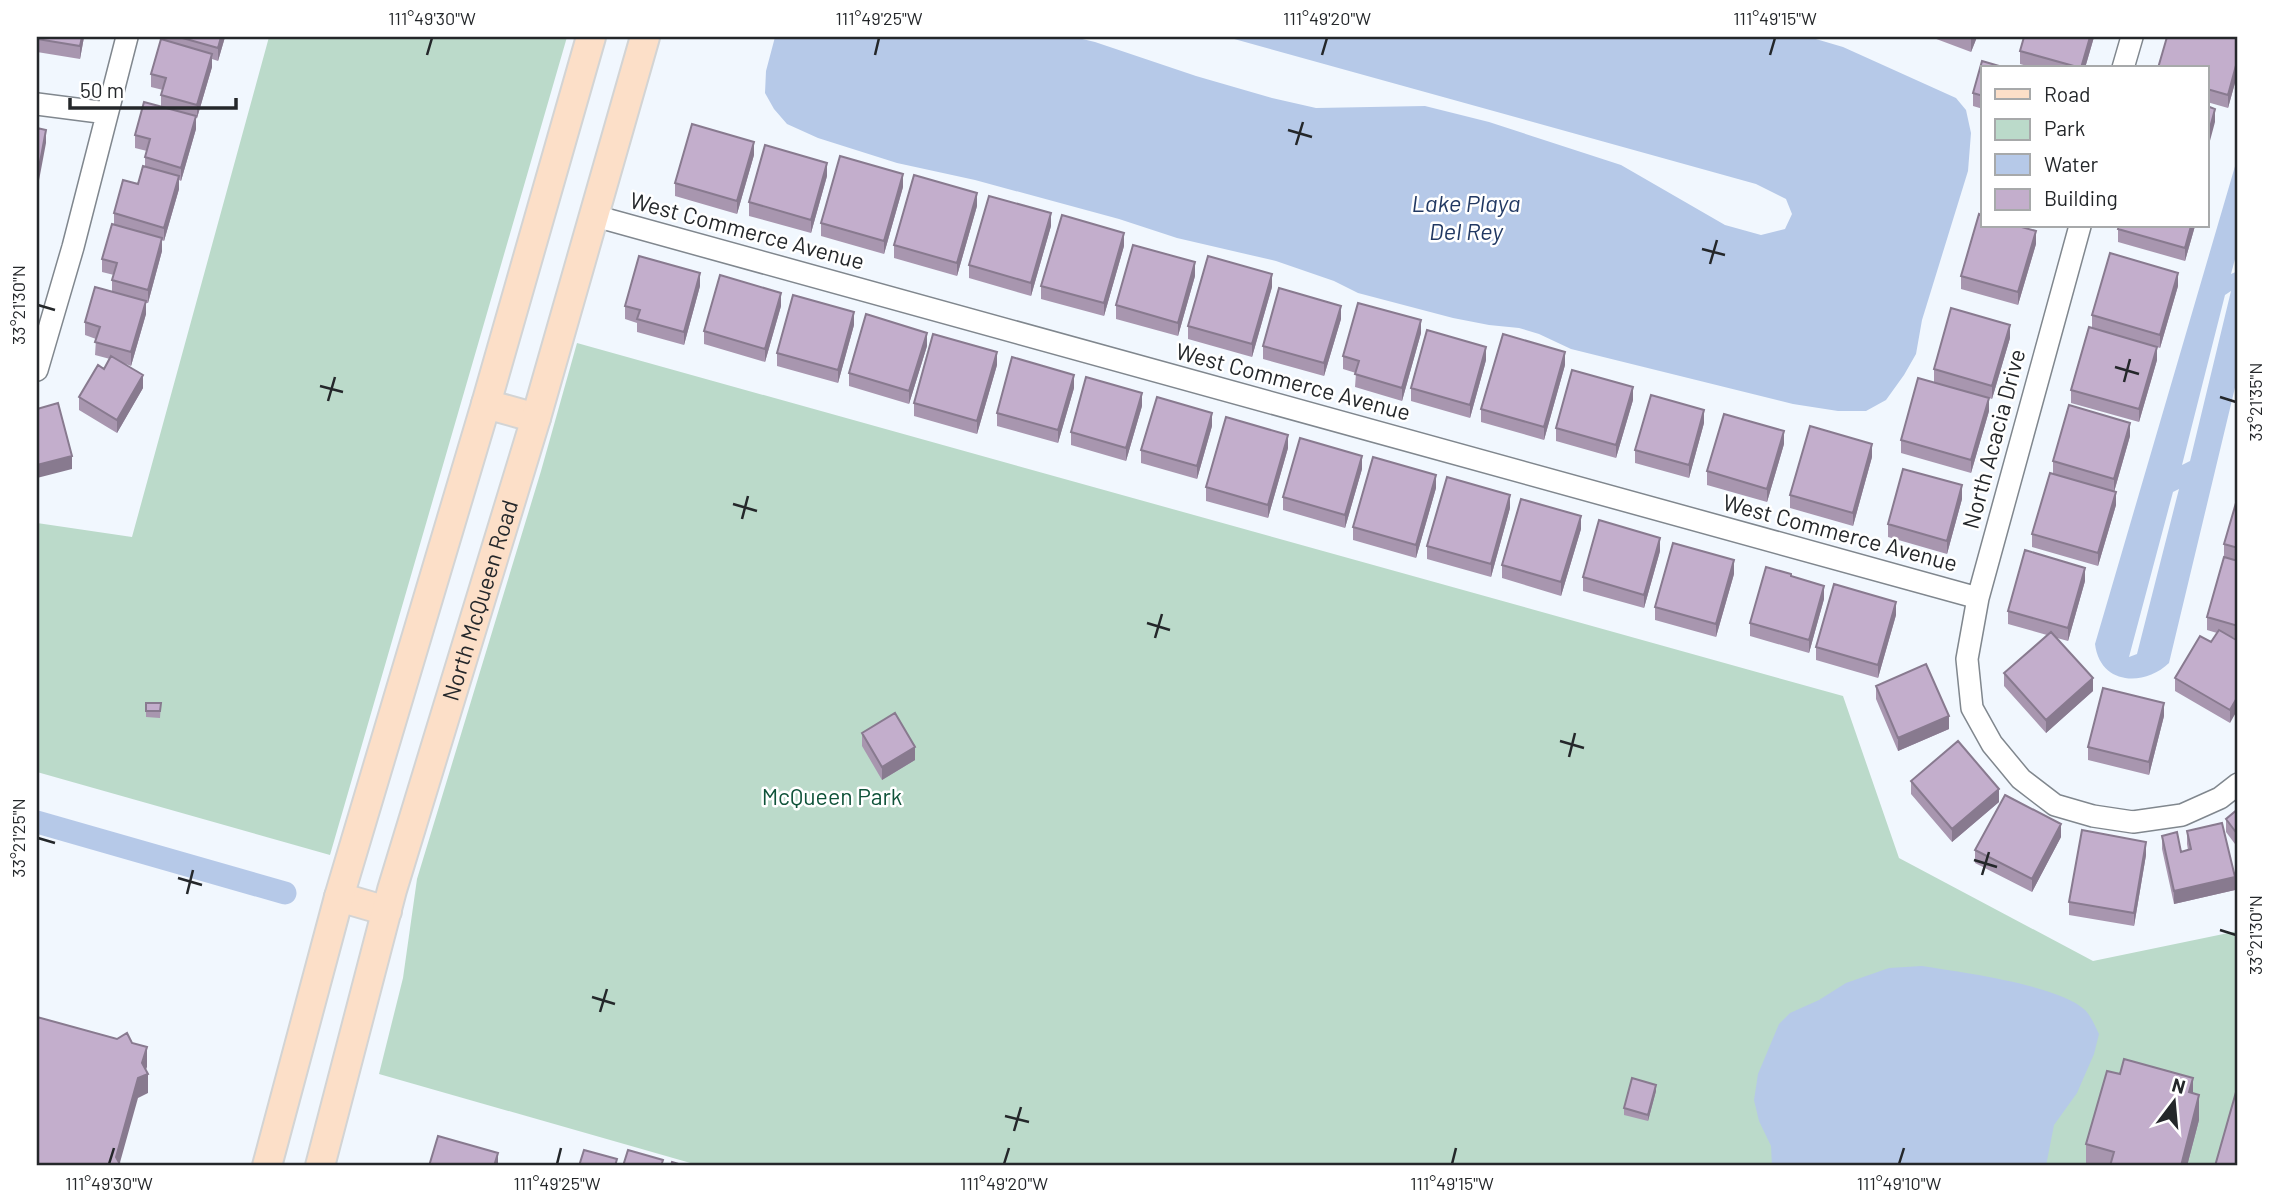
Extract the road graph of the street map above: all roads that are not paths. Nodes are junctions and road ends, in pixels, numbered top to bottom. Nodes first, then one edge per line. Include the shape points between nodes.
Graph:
1 (127, 37) edge
2 (591, 37) edge
3 (645, 37) edge
4 (2132, 37) edge
5 (2124, 66) edge
6 (37, 104) edge
7 (107, 113) junction
8 (594, 216) junction
9 (2079, 228) edge
10 (37, 370) edge
11 (486, 404) junction
12 (536, 418) junction
13 (1978, 598) junction
14 (2238, 784) edge
15 (339, 897) junction
16 (387, 911) junction
17 (267, 1166) edge
18 (320, 1166) edge

1 - 7 street
2 - 11 main road
3 - 8 main road, North McQueen Road
4 - 5 street
6 - 7 street
7 - 10 street
8 - 12 main road, North McQueen Road
8 - 13 street, West Commerce Avenue
9 - 13 street, North Acacia Drive
11 - 12 main road
11 - 15 main road
12 - 16 main road, North McQueen Road
13 - 14 street, North Acacia Drive via 1967,659 1972,708 1992,744 2021,779 2055,805 2133,822 2182,815 2220,798
15 - 16 main road
15 - 17 main road
16 - 18 main road, North McQueen Road

